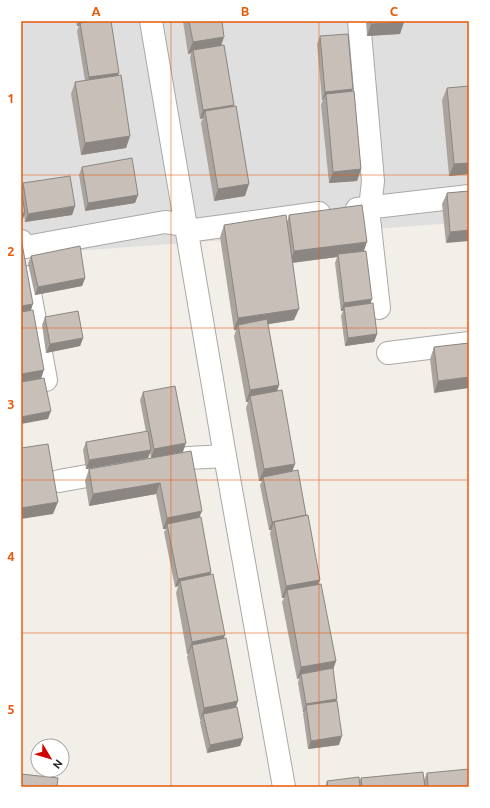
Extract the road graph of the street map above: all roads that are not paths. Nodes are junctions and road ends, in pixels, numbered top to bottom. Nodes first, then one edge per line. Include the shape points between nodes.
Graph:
1 (151, 21) edge
2 (359, 21) edge
3 (469, 196) edge
4 (370, 207) junction
5 (187, 228) junction
6 (23, 244) edge
7 (379, 308) dead end
8 (469, 343) edge
9 (388, 354) dead end
10 (46, 380) edge
11 (225, 456) junction
12 (60, 481) dead end
13 (284, 787) edge

1 - 5 street
2 - 4 street via 373,181
3 - 4 street
4 - 5 street
4 - 7 street via 368,218
5 - 6 street via 165,222
5 - 11 street
6 - 10 street via 23,256
8 - 9 street
11 - 12 street via 188,458
11 - 13 street

